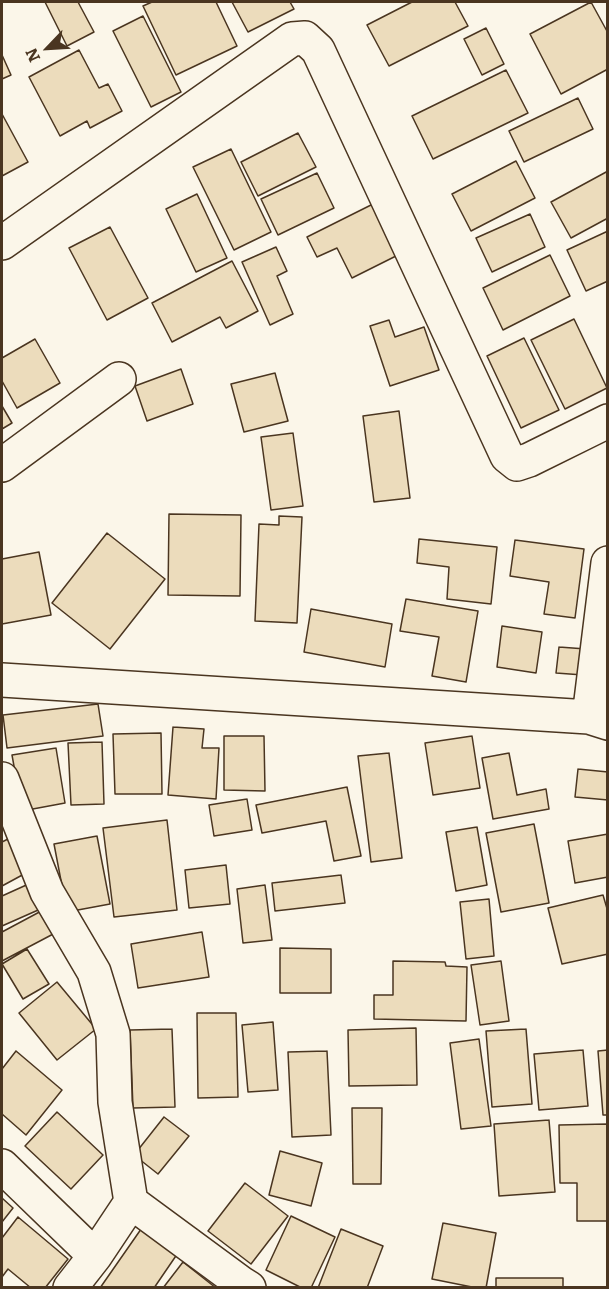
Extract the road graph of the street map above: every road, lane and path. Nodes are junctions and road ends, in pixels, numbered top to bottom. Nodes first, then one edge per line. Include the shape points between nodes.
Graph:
1 (2, 243) edge
2 (119, 379) dead end
3 (608, 421) edge
4 (2, 465) edge
5 (608, 563) edge
6 (2, 680) edge
7 (598, 720) edge
8 (2, 779) edge
9 (2, 1166) edge
10 (131, 1202) junction
11 (95, 1256) junction
12 (70, 1287) edge
13 (249, 1287) edge

1 - 3 street via 292,39 305,38 318,50 507,456 517,464 529,460
2 - 4 street
5 - 7 street
6 - 7 street
8 - 10 street via 47,892 94,972 113,1034 115,1102
9 - 11 street
10 - 11 street
10 - 13 street
11 - 12 street

